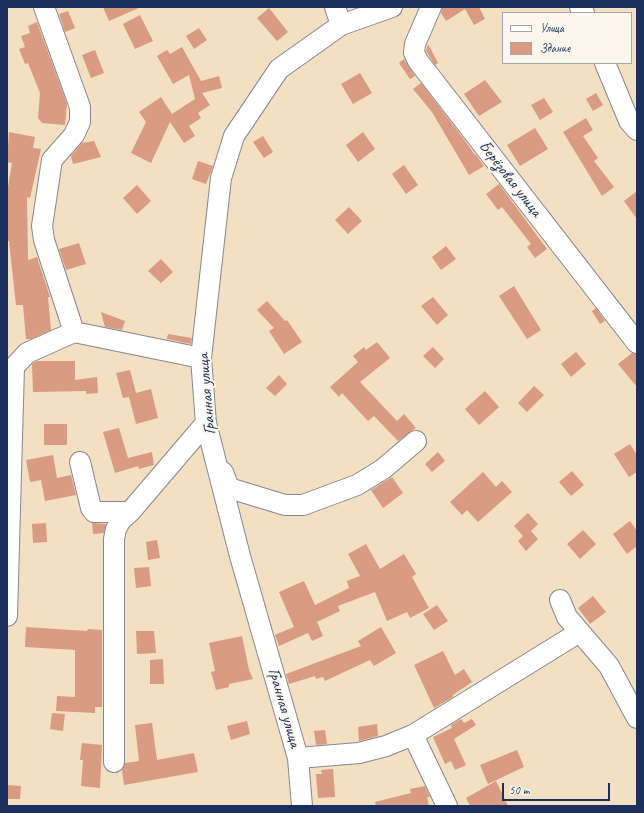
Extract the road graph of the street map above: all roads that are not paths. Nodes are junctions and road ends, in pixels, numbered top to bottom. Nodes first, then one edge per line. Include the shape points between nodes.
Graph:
1 (44, 7) edge
2 (392, 7) edge
3 (431, 7) edge
4 (338, 16) edge
5 (605, 64) edge
6 (637, 130) edge
7 (74, 332) junction
8 (637, 343) edge
9 (201, 358) junction
10 (206, 423) junction
11 (416, 441) dead end
12 (80, 462) dead end
13 (130, 512) junction
14 (560, 600) dead end
15 (7, 616) edge
16 (578, 633) junction
17 (637, 718) edge
18 (413, 735) junction
19 (298, 758) junction
20 (114, 762) dead end
21 (302, 806) edge
22 (447, 806) edge

1 - 7 street via 80,107 80,122 74,135 52,160 42,226 44,240
2 - 4 street, Гранная улица
3 - 8 street, Берёзовая улица via 415,44 414,53 418,61
4 - 9 street, Гранная улица via 279,70 234,136 221,178
5 - 6 street via 629,121
7 - 9 street
7 - 15 street via 27,353 14,367
9 - 10 street, Гранная улица
10 - 11 street via 229,488 285,505 303,505 357,486 383,470
10 - 13 street
10 - 19 street, Гранная улица via 240,556
12 - 13 street via 94,512
13 - 20 street via 121,520 114,539
14 - 16 street via 567,618
16 - 17 street via 609,666
16 - 18 street
18 - 19 street via 359,753
18 - 22 street
19 - 21 street, Гранная улица

